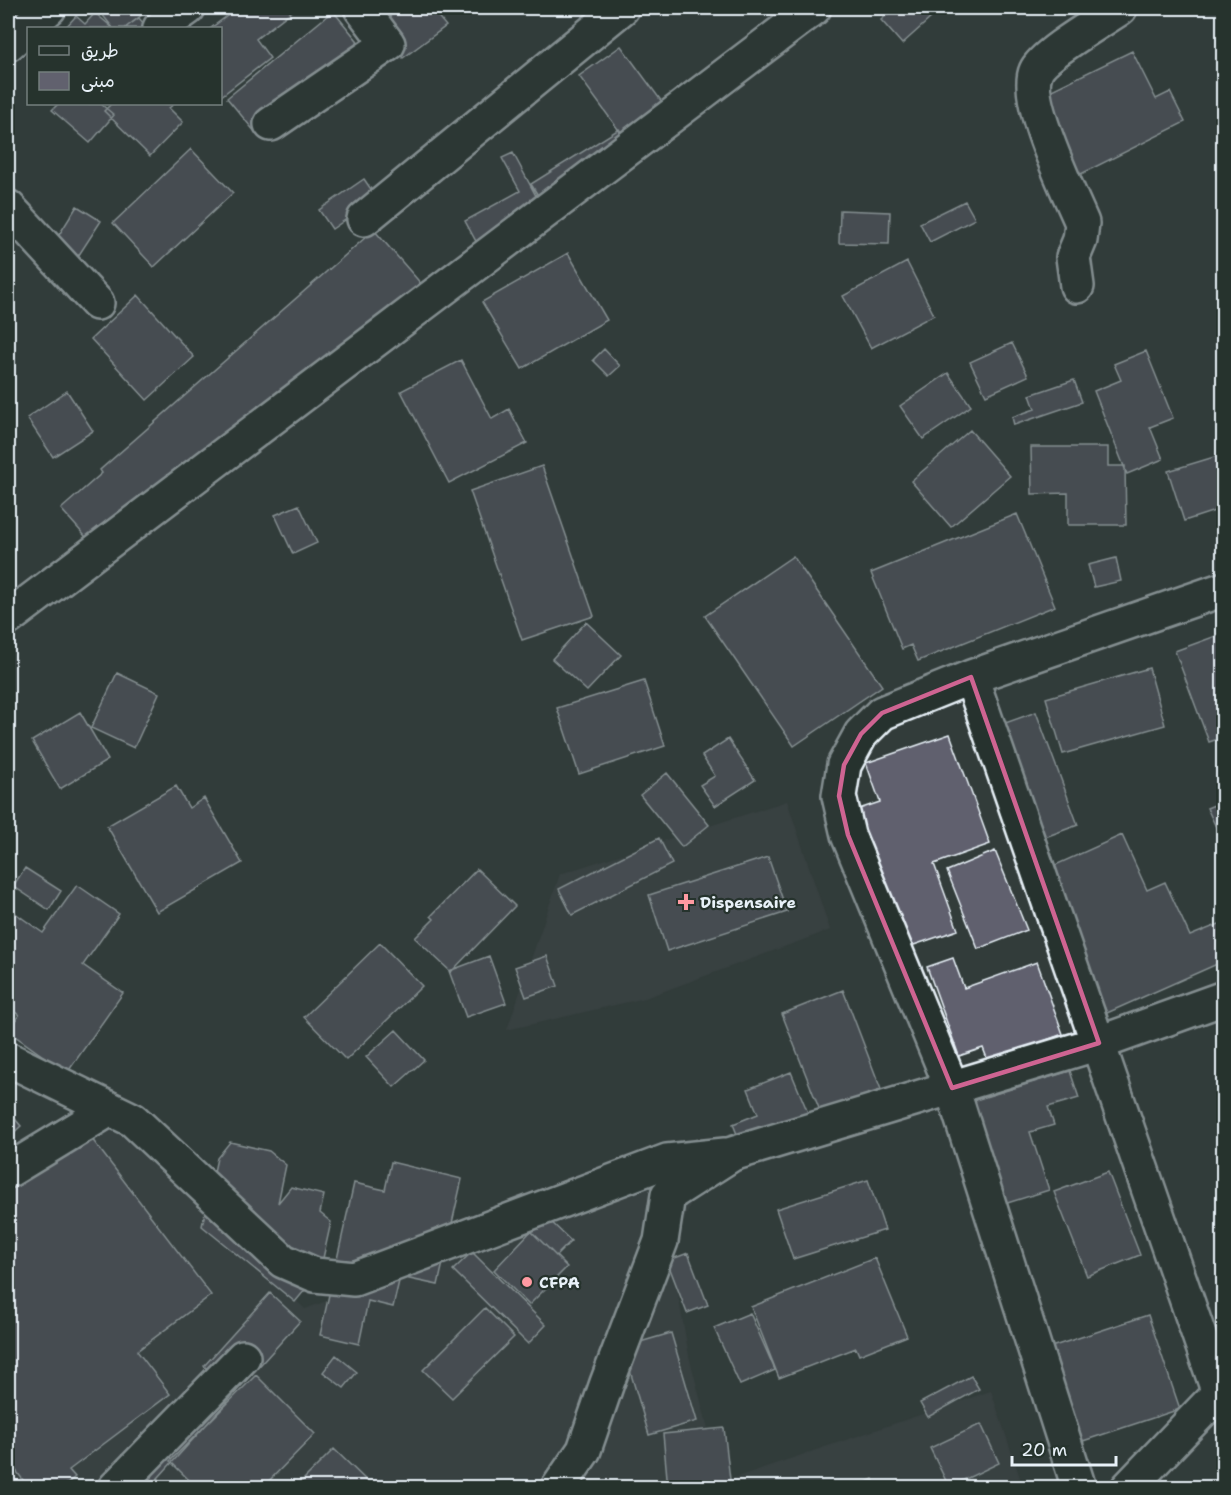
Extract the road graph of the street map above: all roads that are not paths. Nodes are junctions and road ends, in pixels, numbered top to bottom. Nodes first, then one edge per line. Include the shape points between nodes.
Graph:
1 (49, 8) edge
2 (188, 8) edge
3 (361, 8) edge
4 (622, 8) edge
5 (814, 8) edge
6 (1120, 8) edge
7 (27, 27) edge
8 (27, 27) edge
9 (161, 27) edge
10 (8, 44) edge
11 (271, 124) dead end
12 (8, 207) edge
13 (364, 219) dead end
14 (1077, 286) dead end
15 (97, 303) dead end
16 (1224, 589) edge
17 (8, 618) edge
18 (971, 677) junction
19 (1224, 998) edge
20 (1099, 1043) junction
21 (8, 1059) edge
22 (952, 1088) junction
23 (110, 1109) junction
24 (732, 1154) junction
25 (8, 1171) edge
26 (243, 1357) dead end
27 (1221, 1393) edge
28 (115, 1488) edge
29 (558, 1488) edge
30 (1079, 1488) edge
31 (1128, 1488) edge

1 - 8 street
2 - 9 street
3 - 11 street via 388,44
4 - 13 street
5 - 17 street
6 - 14 street via 1050,56 1036,70 1033,87 1038,115 1082,223 1073,257
7 - 10 street
12 - 15 street
16 - 18 street
18 - 20 street
18 - 22 street via 882,712 861,735 844,765 839,796 848,836
19 - 20 street
20 - 22 street
20 - 27 street
21 - 23 street
22 - 24 street
22 - 30 street
23 - 24 street via 133,1120 283,1261 315,1275 354,1279 667,1161
23 - 25 street
24 - 29 street via 668,1195 661,1240 584,1450
26 - 28 street
27 - 31 street

